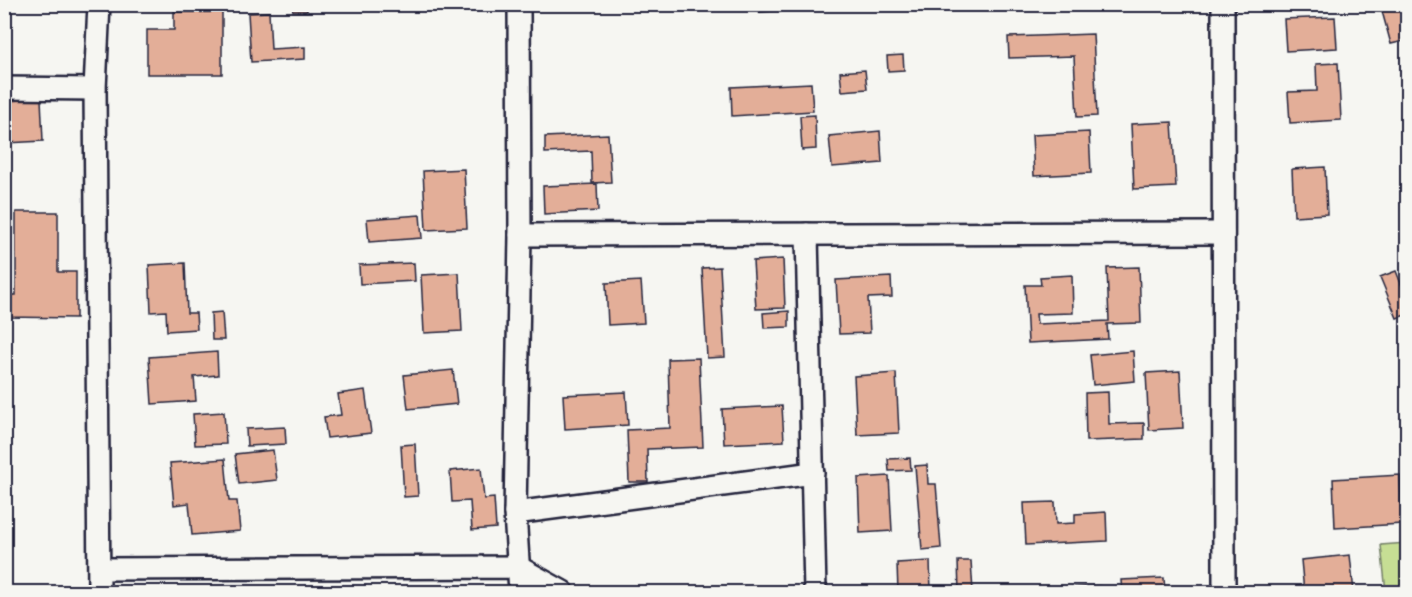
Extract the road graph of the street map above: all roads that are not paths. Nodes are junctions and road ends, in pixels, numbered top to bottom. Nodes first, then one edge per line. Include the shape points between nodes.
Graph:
1 (99, 4) edge
2 (519, 4) edge
3 (1223, 4) edge
4 (4, 88) edge
5 (95, 88) junction
6 (1223, 233) junction
7 (807, 234) junction
8 (520, 235) junction
9 (813, 473) junction
10 (515, 513) junction
11 (518, 567) junction
12 (100, 569) junction
13 (99, 592) edge
14 (520, 592) edge
15 (564, 592) edge
16 (815, 592) edge
17 (1224, 592) edge

1 - 5 street
2 - 8 street
3 - 6 street
4 - 5 street
5 - 12 street
6 - 7 street
6 - 17 street
7 - 8 street
7 - 9 street
8 - 10 street
9 - 10 street
9 - 16 street
10 - 11 street
11 - 12 street
11 - 14 street
11 - 15 street
12 - 13 street

